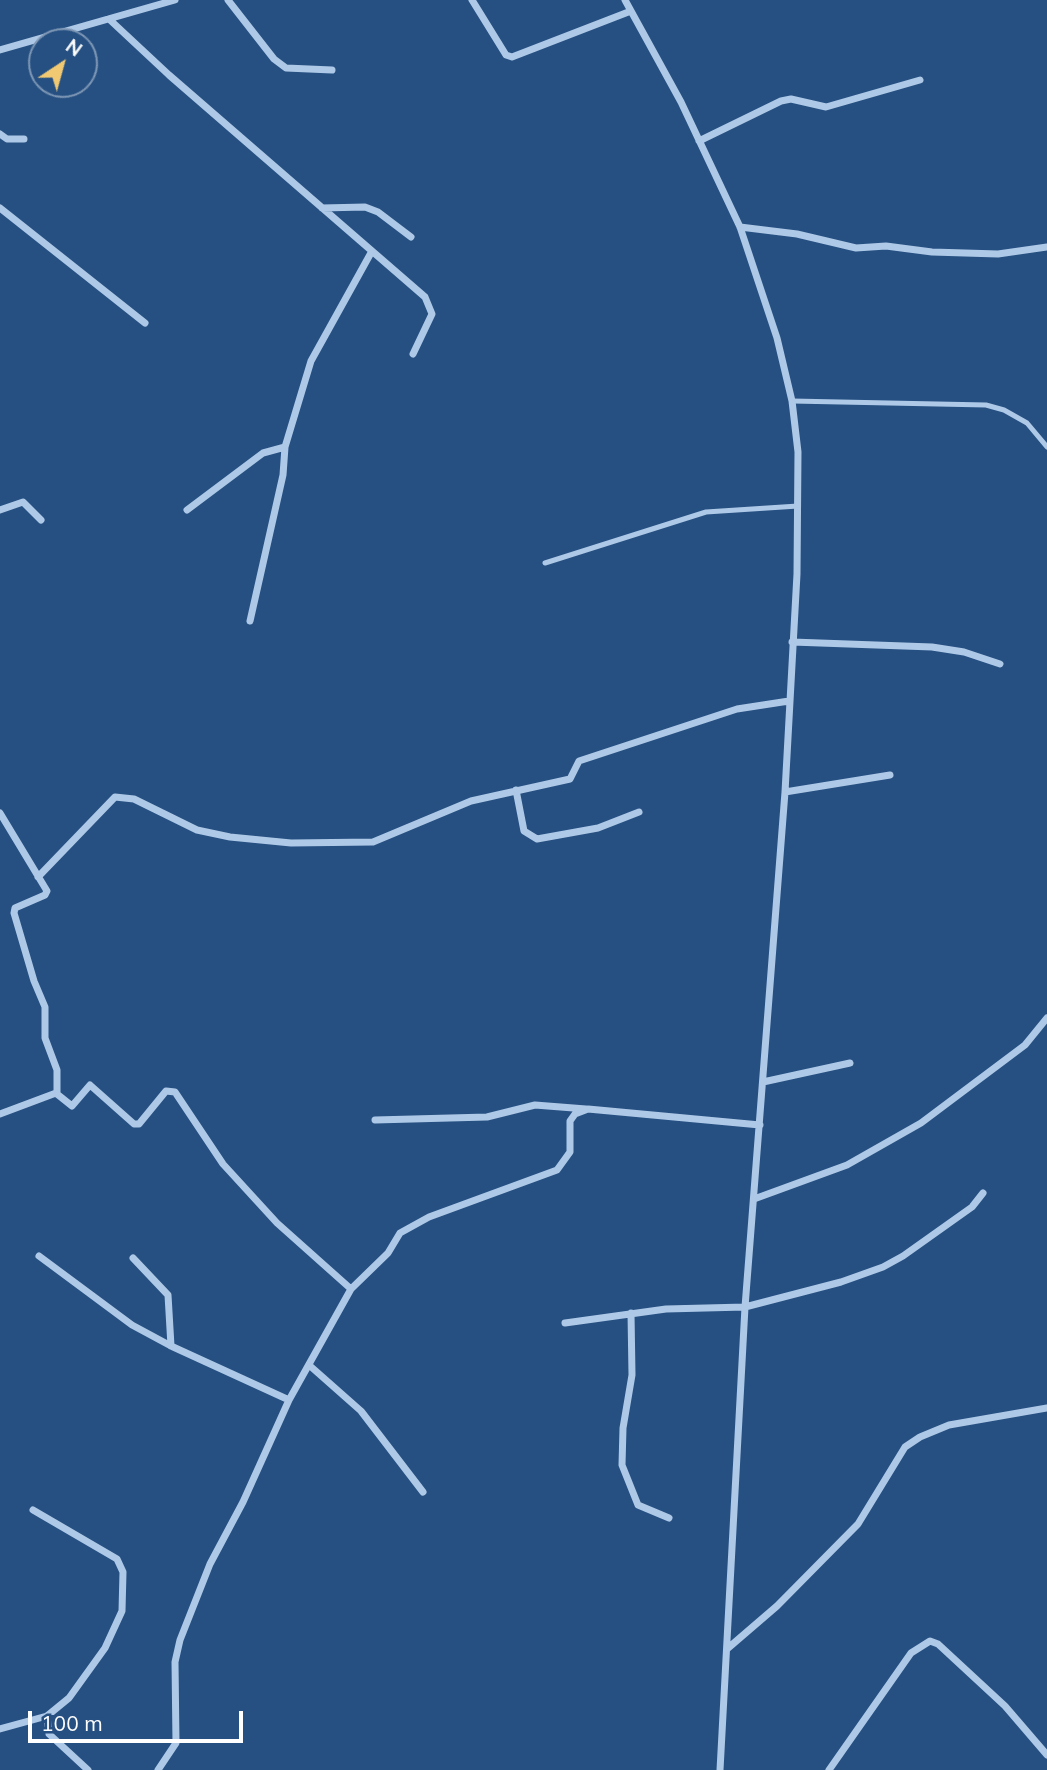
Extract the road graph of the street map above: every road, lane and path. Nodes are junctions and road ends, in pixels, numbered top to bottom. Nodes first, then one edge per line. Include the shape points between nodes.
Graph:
1 (175, 0) edge
2 (228, 0) edge
3 (472, 0) edge
4 (625, 0) edge
5 (631, 11) junction
6 (109, 19) junction
7 (0, 50) edge
8 (332, 70) dead end
9 (920, 80) dead end
10 (0, 134) edge
11 (24, 139) dead end
12 (699, 141) junction
13 (0, 208) edge
14 (322, 208) junction
15 (740, 227) junction
16 (411, 237) dead end
17 (1047, 247) edge
18 (372, 251) junction
19 (145, 323) dead end
20 (413, 354) dead end
21 (792, 401) junction
22 (285, 447) junction
23 (1047, 447) edge
24 (798, 506) junction
25 (0, 510) edge
26 (187, 510) dead end
27 (41, 520) dead end
28 (545, 563) dead end
29 (250, 621) dead end
30 (792, 642) junction
31 (1000, 664) dead end
32 (789, 701) junction
33 (890, 775) dead end
34 (516, 790) junction
35 (785, 792) junction
36 (639, 812) dead end
37 (0, 813) edge
38 (38, 877) junction
39 (1047, 1018) edge
40 (850, 1063) dead end
41 (763, 1082) junction
42 (56, 1093) junction
43 (588, 1109) junction
44 (0, 1114) edge
45 (375, 1120) dead end
46 (760, 1125) junction
47 (983, 1193) dead end
48 (754, 1199) junction
49 (39, 1256) dead end
50 (133, 1258) dead end
51 (351, 1289) junction
52 (746, 1307) junction
53 (631, 1313) junction
54 (565, 1323) dead end
55 (171, 1346) junction
56 (309, 1365) junction
57 (289, 1400) junction
58 (1047, 1408) edge
59 (423, 1492) dead end
60 (33, 1510) dead end
61 (669, 1518) dead end
62 (727, 1649) junction
63 (47, 1716) junction
64 (0, 1729) edge
65 (1047, 1755) edge
66 (88, 1770) edge
67 (158, 1770) edge
68 (720, 1770) edge
69 (830, 1770) edge

1 - 6 street
2 - 8 street via 280,64
3 - 5 street via 506,55 512,57
4 - 5 street
5 - 12 street
6 - 7 street
6 - 14 street
9 - 12 street via 827,107 781,101
10 - 11 street
12 - 15 street
13 - 19 street
14 - 16 street via 365,207
14 - 18 street
15 - 17 street via 856,248 998,254
15 - 21 street via 777,338
18 - 20 street via 430,305 432,314
18 - 22 street via 311,361
21 - 23 lane via 986,405 1027,423
21 - 24 street
22 - 26 street via 263,453
22 - 29 street via 283,475
24 - 28 lane via 706,512
24 - 30 street
25 - 27 street via 23,502
30 - 31 street via 932,648
30 - 32 street
32 - 34 street via 737,709 579,761 570,779
32 - 35 street
33 - 35 street
34 - 36 street via 524,831 537,839 598,828
34 - 38 street via 471,801 366,843 230,837 197,830 124,796 115,797
35 - 41 street
37 - 38 street
38 - 42 street via 45,895 15,908 14,913 45,1007 46,1038 57,1070
39 - 48 street via 1026,1045 920,1123 847,1165
40 - 41 street
41 - 46 street
42 - 44 street
42 - 51 street via 72,1106 90,1085 137,1124 166,1091 175,1092 223,1164 277,1223
43 - 45 street via 536,1105 487,1117
43 - 46 street
43 - 51 street via 570,1121 570,1152 557,1170 429,1217 400,1233 388,1253
46 - 48 street
47 - 52 street via 960,1216 883,1267
48 - 52 street
49 - 55 street via 132,1325
50 - 55 street via 168,1295
51 - 56 street
52 - 53 street
52 - 62 street
53 - 54 street
53 - 61 street via 632,1375 622,1465 638,1505
55 - 57 street
56 - 57 street
56 - 59 street via 361,1411
57 - 67 street via 210,1564 180,1640 175,1662 176,1744
58 - 62 street via 949,1425 905,1447 858,1524
60 - 63 street via 104,1550 117,1559 123,1572 122,1611 105,1648 79,1688
62 - 68 street
63 - 64 street
63 - 66 street via 49,1734
65 - 69 street via 1005,1706 930,1641 911,1653

